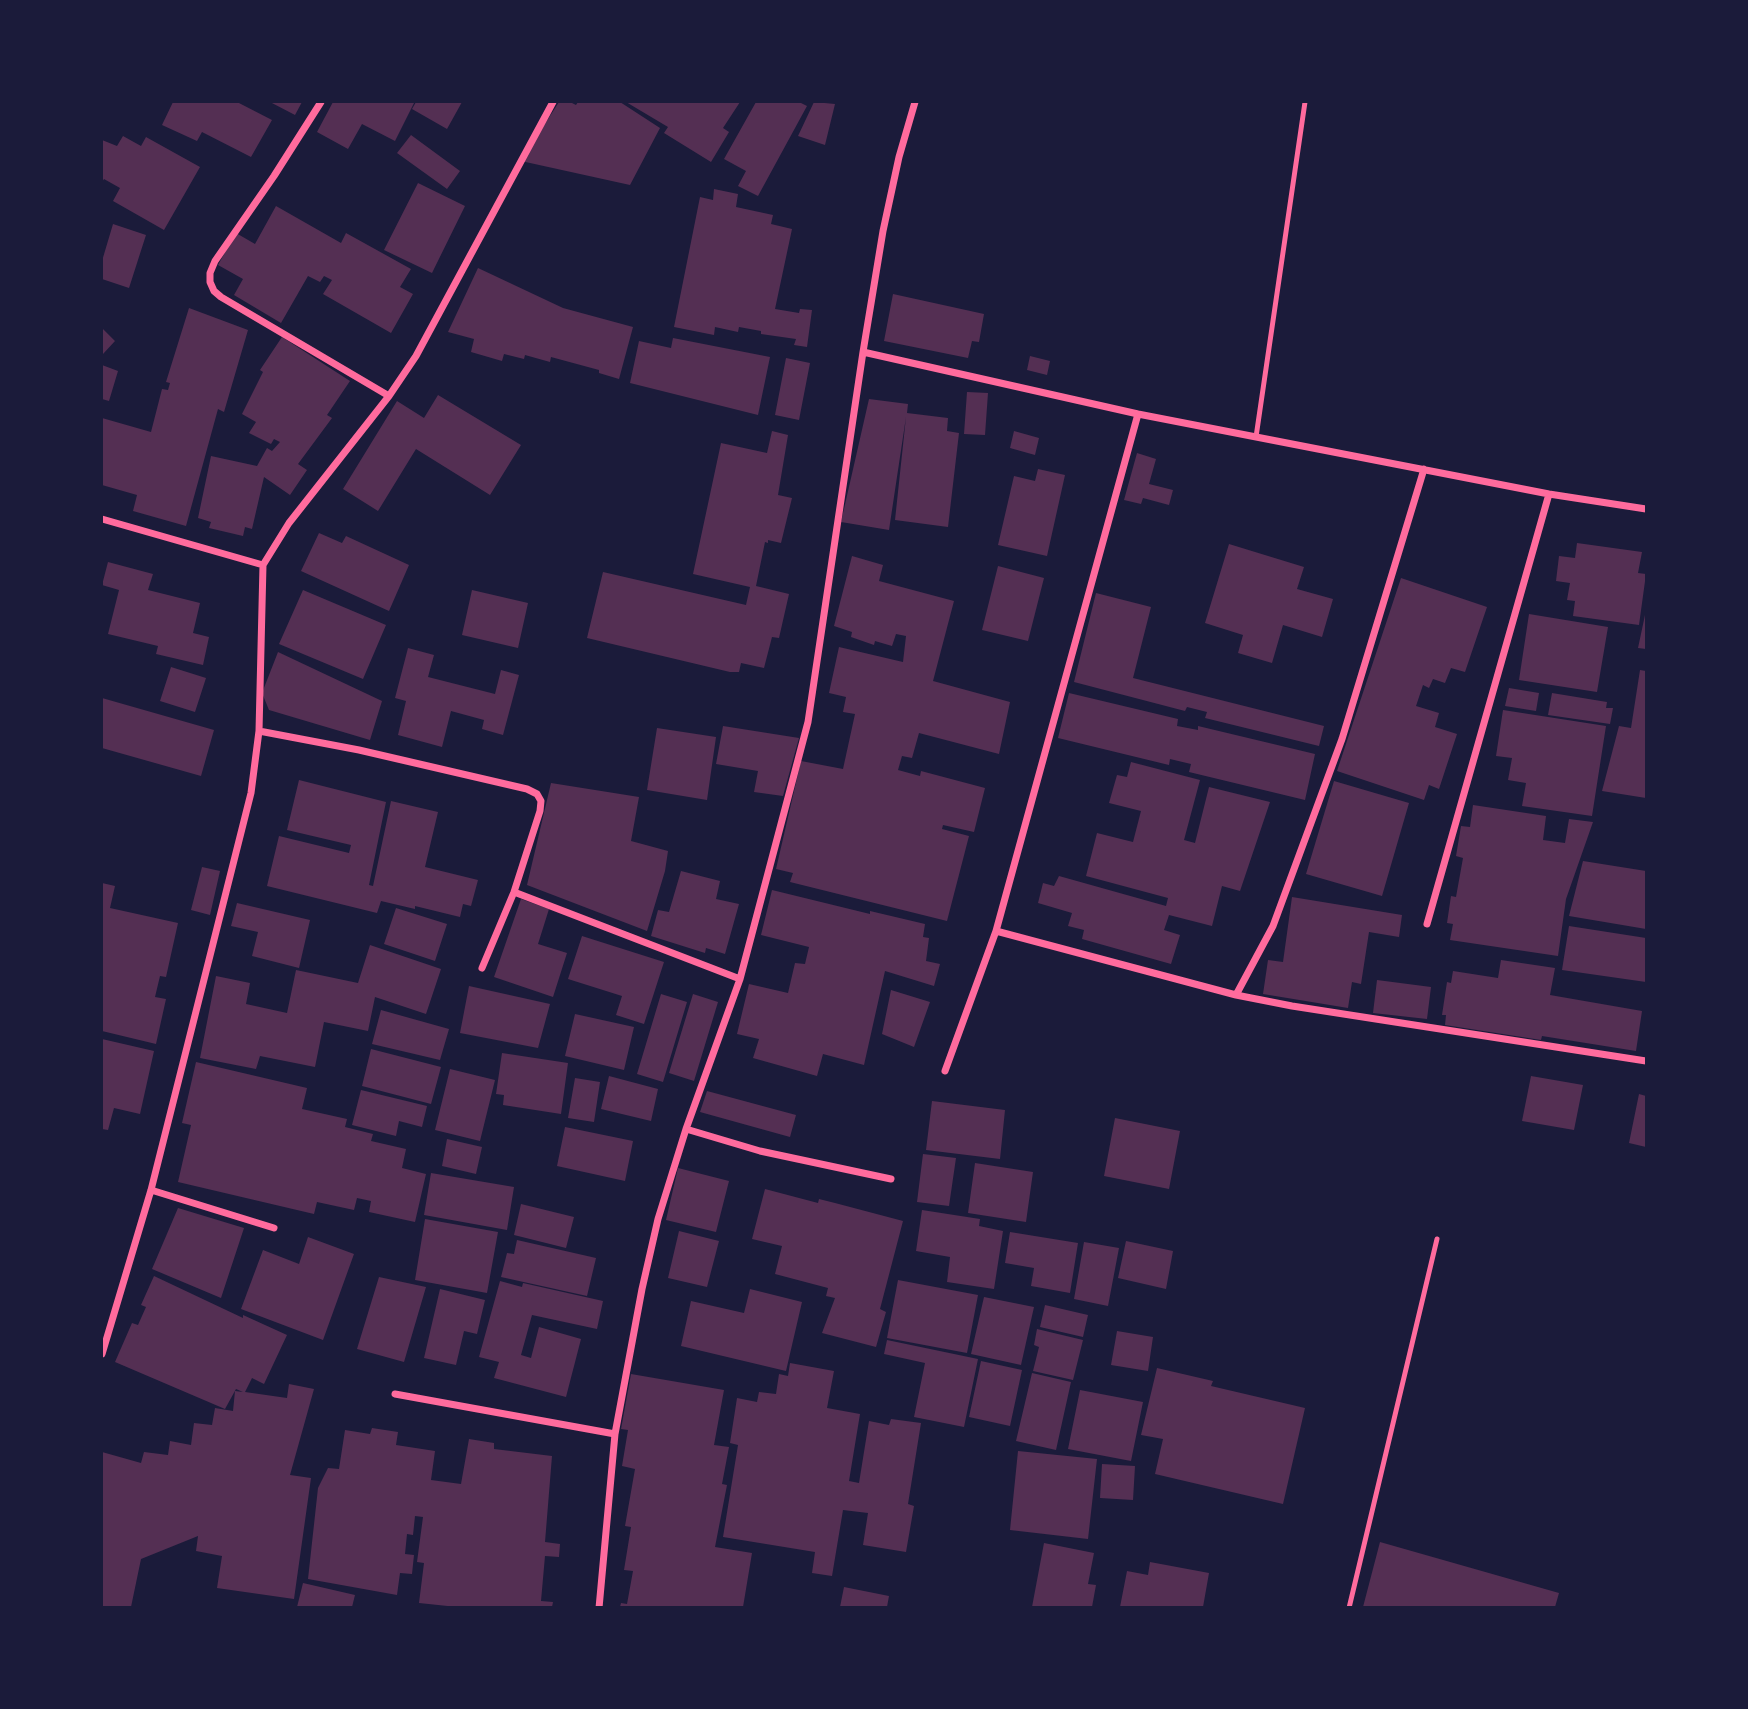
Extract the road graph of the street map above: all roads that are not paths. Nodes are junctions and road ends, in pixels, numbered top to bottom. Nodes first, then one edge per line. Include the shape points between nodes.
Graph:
1 (321, 102) edge
2 (553, 102) edge
3 (915, 102) edge
4 (1305, 102) edge
5 (863, 352) junction
6 (389, 396) junction
7 (1138, 414) junction
8 (1256, 437) junction
9 (1424, 470) junction
10 (1549, 494) junction
11 (1647, 509) edge
12 (102, 519) edge
13 (263, 565) junction
14 (259, 731) junction
15 (514, 892) junction
16 (1427, 925) dead end
17 (996, 931) junction
18 (482, 968) dead end
19 (740, 979) junction
20 (1236, 995) junction
21 (1647, 1061) edge
22 (946, 1071) dead end
23 (685, 1129) junction
24 (891, 1179) dead end
25 (151, 1190) junction
26 (274, 1228) dead end
27 (1437, 1239) dead end
28 (102, 1354) edge
29 (395, 1394) dead end
30 (615, 1434) junction
31 (599, 1608) edge
32 (1349, 1608) edge

1 - 6 street via 215,261 210,282 221,297
2 - 6 street via 416,356
3 - 5 street via 883,231
4 - 8 lane
5 - 7 street
5 - 19 street via 808,722
6 - 13 street via 289,523
7 - 8 street
7 - 17 street
8 - 9 street
9 - 10 street
9 - 20 street via 1342,739 1273,926
10 - 11 street
10 - 16 street
12 - 13 street
13 - 14 street
14 - 15 street via 359,750 537,794 540,811
14 - 25 street via 251,793
15 - 18 street
15 - 19 street
17 - 20 street
17 - 22 street
19 - 23 street
20 - 21 street
23 - 24 street via 772,1154
23 - 30 street via 642,1289
25 - 26 street
25 - 28 street
27 - 32 lane
29 - 30 street
30 - 31 street

